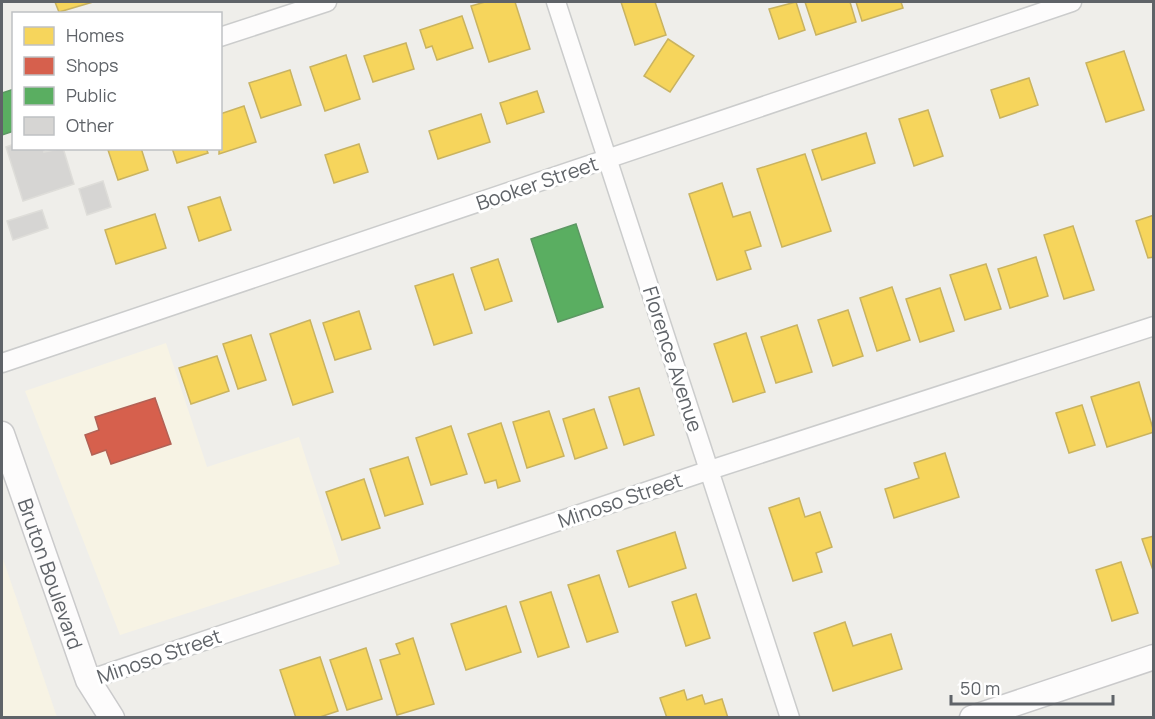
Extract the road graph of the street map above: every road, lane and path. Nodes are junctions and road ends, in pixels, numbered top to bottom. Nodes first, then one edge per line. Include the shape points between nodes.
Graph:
1 (327, 2) edge
2 (556, 2) edge
3 (1072, 2) edge
4 (222, 36) edge
5 (607, 159) junction
6 (1154, 326) edge
7 (2, 363) edge
8 (2, 434) edge
9 (710, 470) junction
10 (1154, 657) edge
11 (88, 680) junction
12 (90, 717) edge
13 (112, 717) edge
14 (790, 717) edge
15 (972, 717) edge

1 - 4 street
2 - 5 street, Florence Avenue
3 - 5 street, Booker Street
5 - 7 street, Booker Street
5 - 9 street, Florence Avenue
6 - 9 street, Minoso Street
8 - 11 street, Bruton Boulevard
9 - 11 street, Minoso Street
9 - 14 street, Florence Avenue
10 - 15 street
11 - 12 street, Bruton Boulevard
11 - 13 street, Bruton Boulevard

